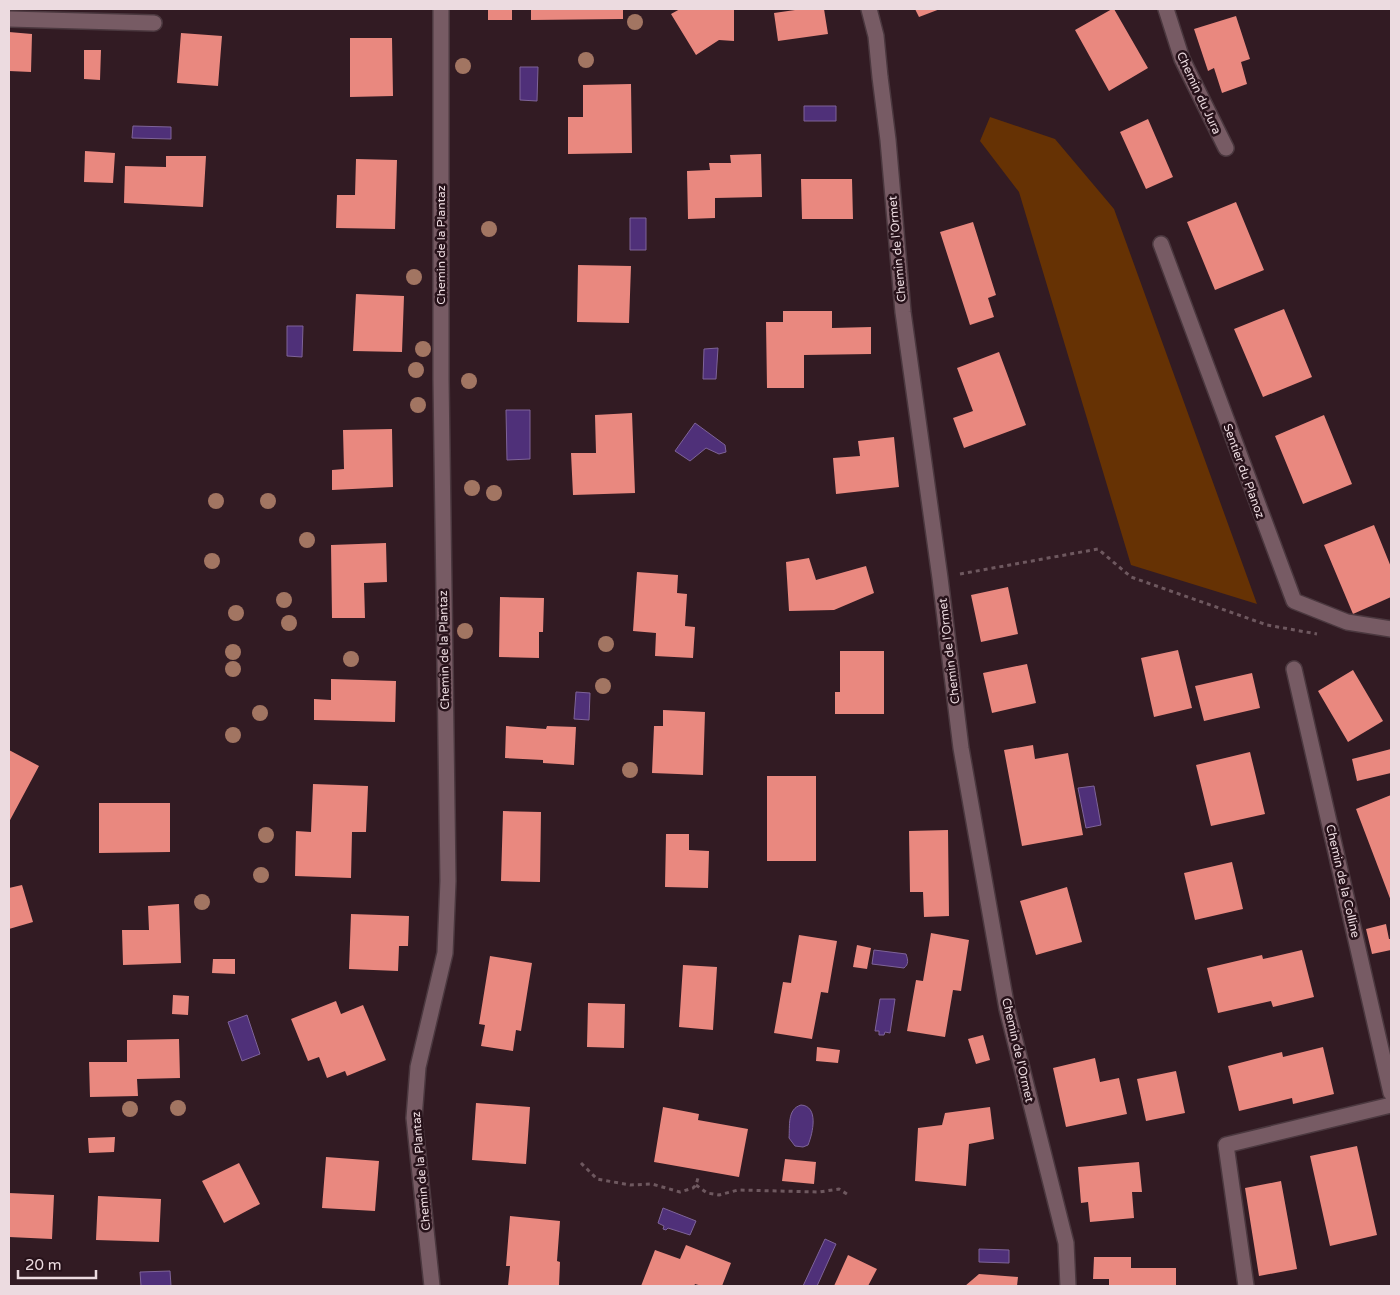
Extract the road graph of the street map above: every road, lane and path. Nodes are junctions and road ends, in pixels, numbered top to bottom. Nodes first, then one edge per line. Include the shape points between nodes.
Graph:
1 (441, 9) edge
2 (869, 9) edge
3 (1166, 9) edge
4 (9, 19) edge
5 (154, 24) dead end
6 (1226, 148) dead end
7 (1161, 244) dead end
8 (940, 578) junction
9 (1391, 629) edge
10 (1324, 635) dead end
11 (1294, 669) dead end
12 (1391, 1092) edge
13 (1391, 1104) edge
14 (580, 1163) dead end
15 (698, 1178) dead end
16 (696, 1185) junction
17 (850, 1196) dead end
18 (432, 1286) edge
19 (1068, 1286) edge
20 (1246, 1286) edge

1 - 18 street, Chemin de la Plantaz via 441,344 448,881 445,953 418,1067 414,1118
2 - 8 street, Chemin de l'Ormet via 876,36 888,140 903,312
3 - 6 street, Chemin du Jura via 1182,59
4 - 5 street
7 - 9 street, Sentier du Planoz via 1294,601 1348,622
8 - 10 path via 1098,549 1131,576 1267,625
8 - 19 street, Chemin de l'Ormet via 960,742 983,877 1007,1008 1066,1243
11 - 12 street, Chemin de la Colline
13 - 20 street via 1226,1145
14 - 16 path via 598,1179 610,1182 652,1184 680,1192
15 - 16 path
16 - 17 path via 708,1193 719,1195 738,1190 839,1190

